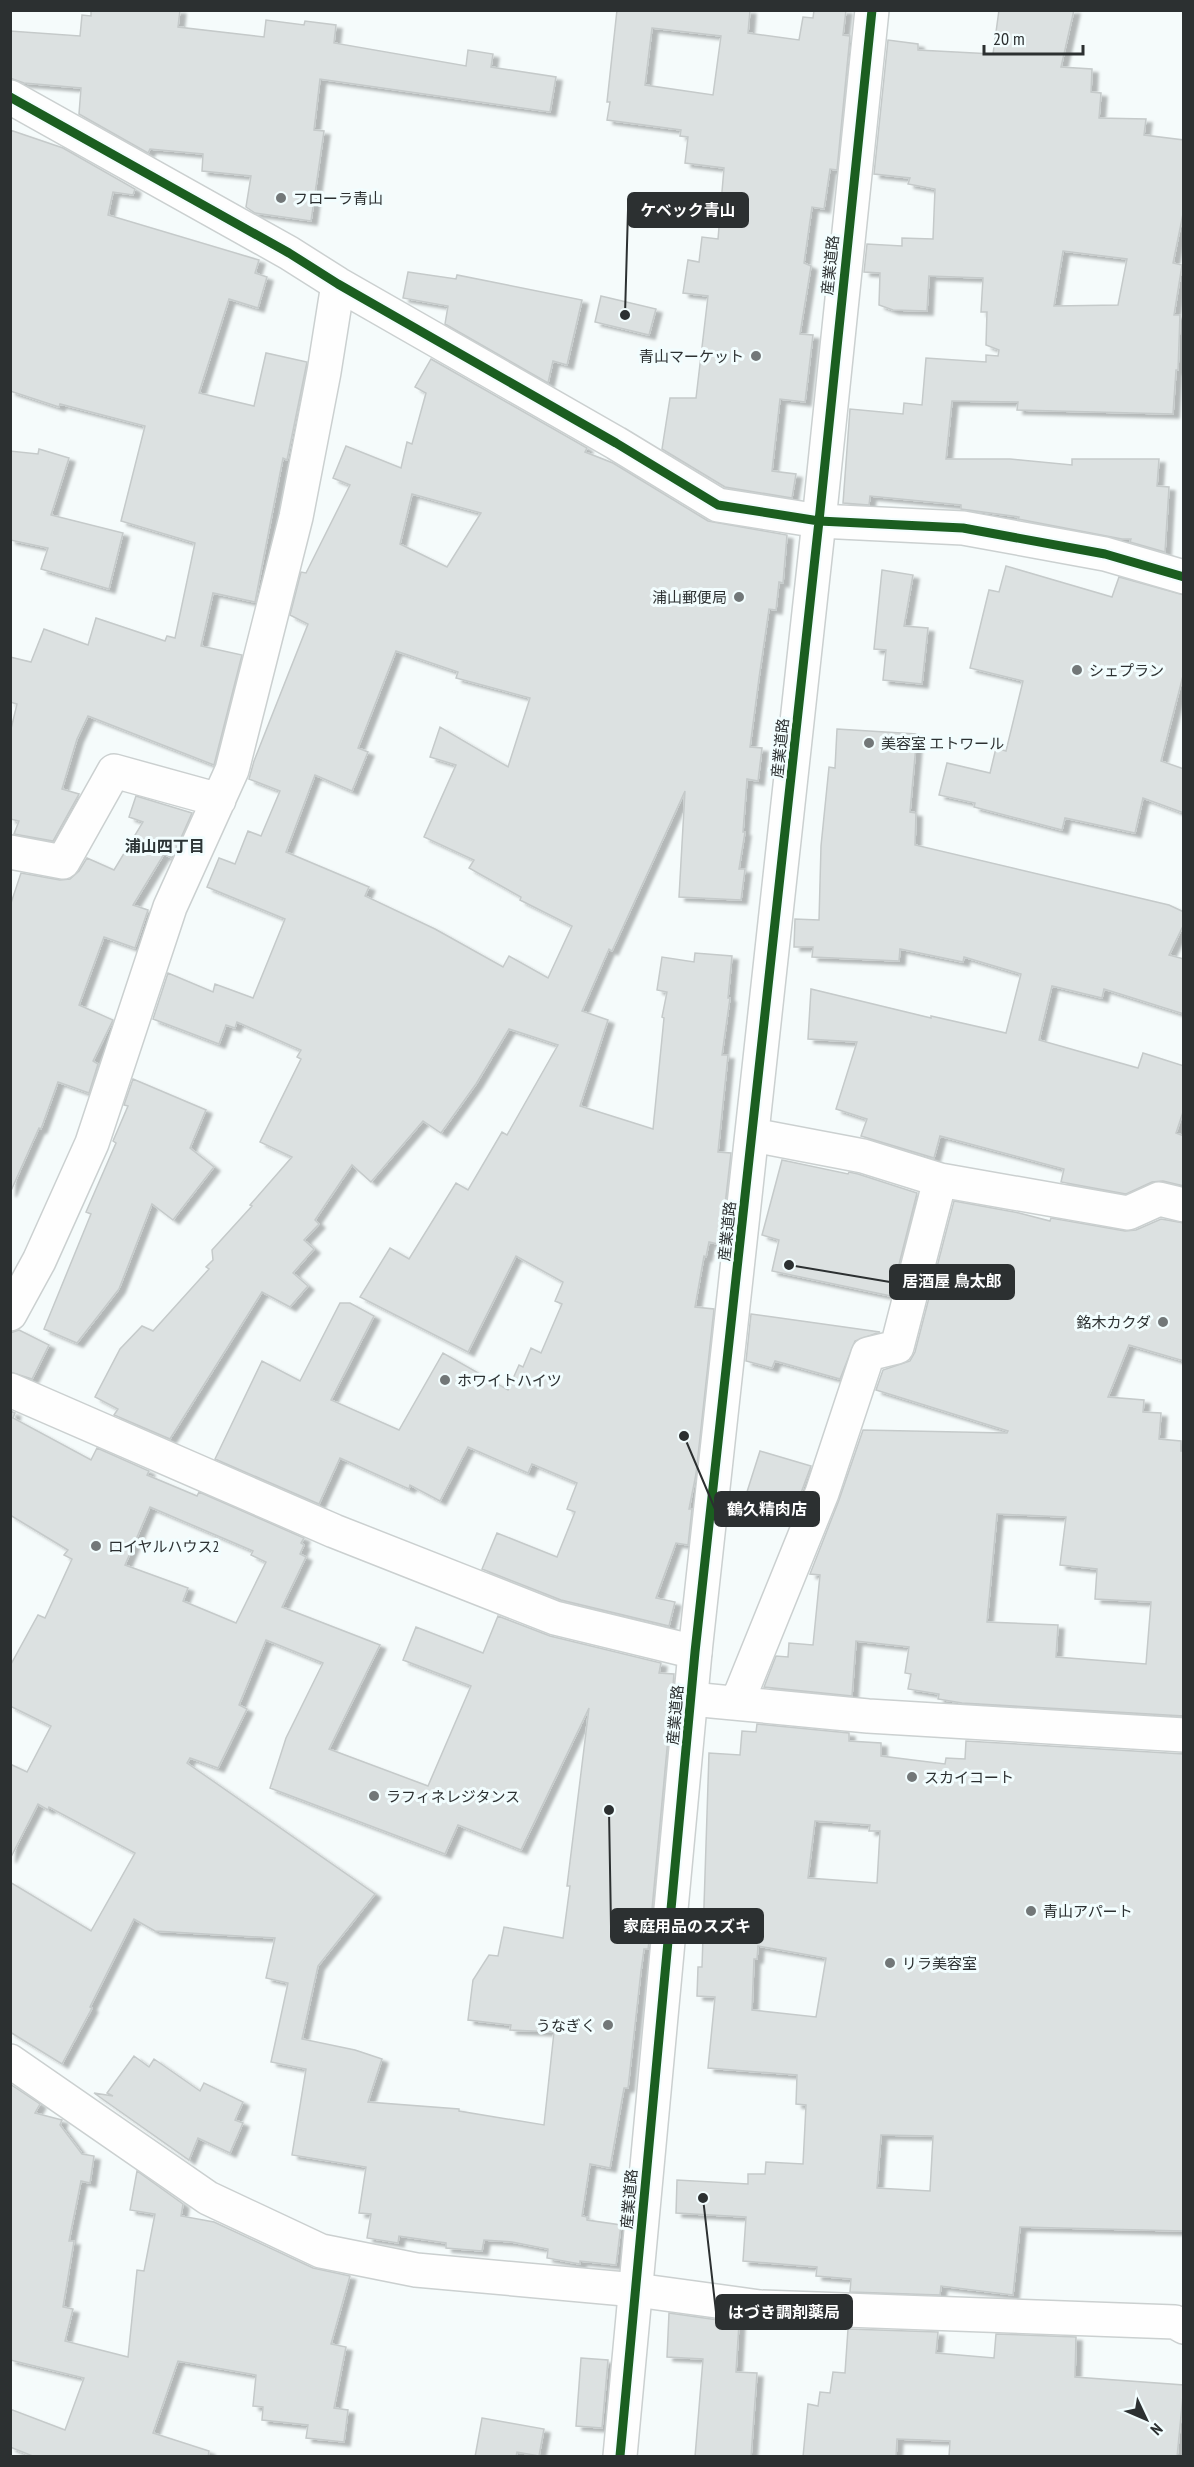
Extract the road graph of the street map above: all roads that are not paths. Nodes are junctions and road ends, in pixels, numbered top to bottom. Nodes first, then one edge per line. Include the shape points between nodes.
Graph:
1 (872, 10) edge
2 (10, 98) edge
3 (338, 284) junction
4 (819, 521) junction
5 (1184, 577) edge
6 (219, 800) junction
7 (10, 852) edge
8 (753, 1134) junction
9 (940, 1180) junction
10 (1184, 1205) edge
11 (10, 1314) edge
12 (10, 1390) edge
13 (695, 1652) junction
14 (691, 1699) junction
15 (737, 1703) junction
16 (1184, 1735) edge
17 (10, 2061) edge
18 (636, 2290) junction
19 (1184, 2327) edge
20 (620, 2457) edge

1 - 4 street, 産業道路
2 - 3 street
3 - 4 street via 718,505
3 - 6 street via 283,574 232,770
4 - 5 street via 963,528 1105,555
4 - 8 street, 産業道路
6 - 7 street via 114,771 63,862
6 - 11 street via 170,907 92,1143 39,1261
8 - 9 street via 863,1156
8 - 13 street, 産業道路
9 - 10 street via 1128,1213 1159,1198
9 - 15 street via 897,1347 868,1354 822,1494
12 - 13 street via 334,1531 555,1618
13 - 14 street, 産業道路
14 - 15 street
14 - 18 street, 産業道路
15 - 16 street via 868,1716
17 - 18 street via 208,2198 321,2251 416,2270
18 - 19 street via 760,2307 1175,2322
18 - 20 street, 産業道路

